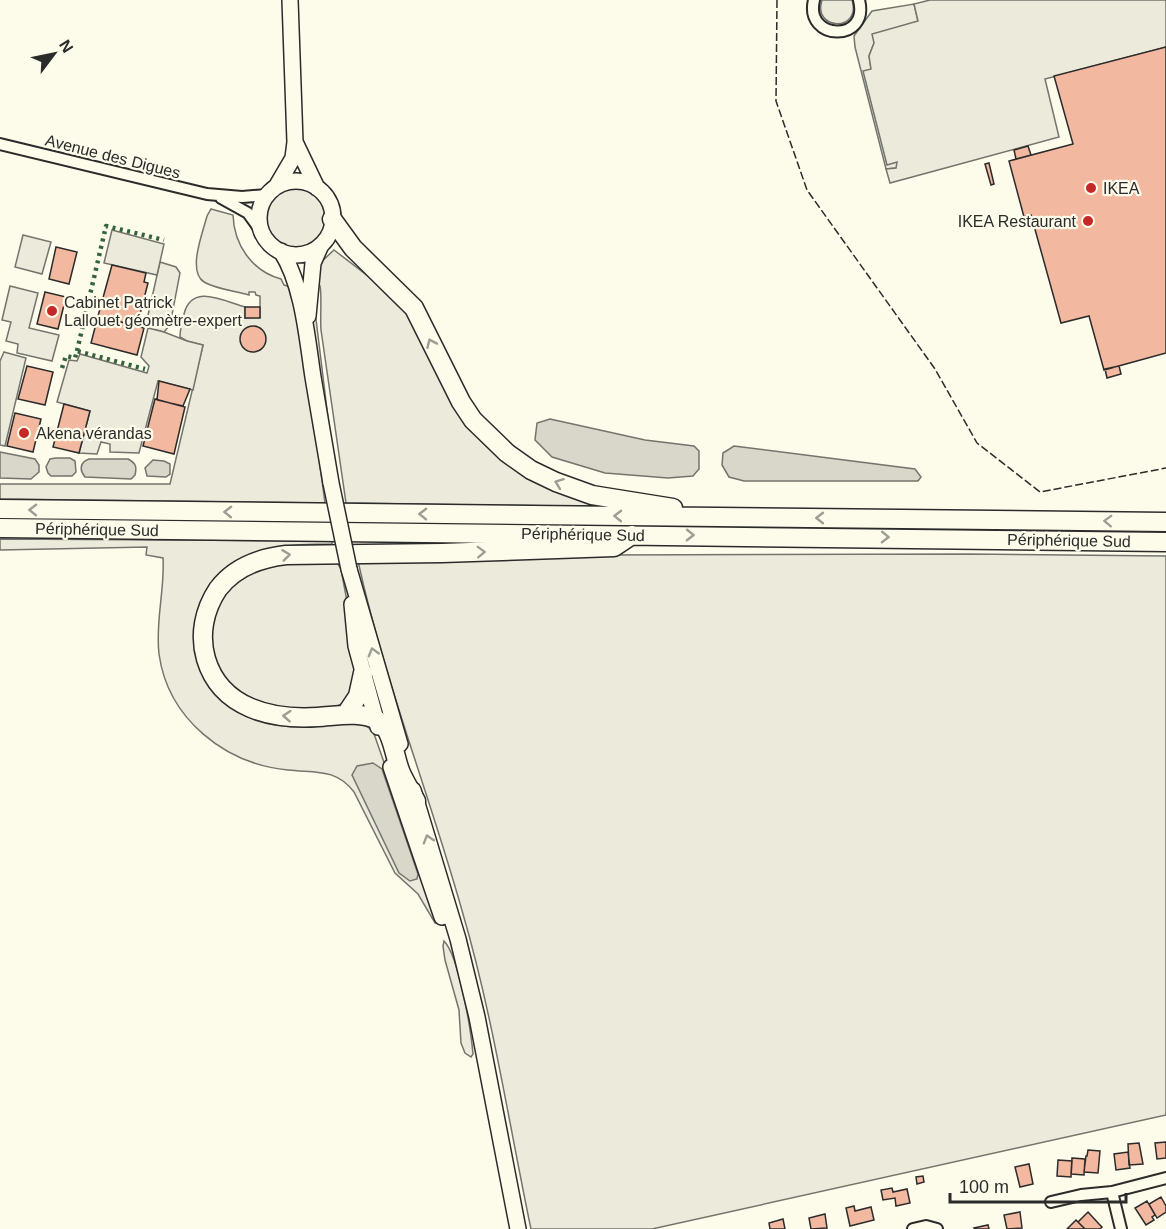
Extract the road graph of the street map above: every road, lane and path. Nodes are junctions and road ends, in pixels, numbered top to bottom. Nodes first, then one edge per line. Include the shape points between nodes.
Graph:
1 (290, 0) edge
2 (814, 0) edge
3 (859, 0) edge
4 (295, 142) junction
5 (0, 144) edge
6 (317, 188) junction
7 (272, 191) junction
8 (219, 196) junction
9 (333, 219) junction
10 (264, 235) junction
11 (321, 245) junction
12 (281, 251) junction
13 (307, 334) junction
14 (0, 510) edge
15 (718, 517) junction
16 (1166, 522) edge
17 (0, 528) edge
18 (632, 535) junction
19 (1166, 542) edge
20 (349, 569) junction
21 (363, 673) junction
22 (346, 714) junction
23 (376, 719) junction
24 (416, 801) junction
25 (477, 1017) junction
26 (1166, 1178) edge
27 (1112, 1192) junction
28 (1051, 1202) dead end
29 (518, 1229) edge
30 (913, 1229) edge
31 (938, 1229) edge
32 (1121, 1229) edge

1 - 4 main road
2 - 3 street via 816,19 836,32 856,23 861,11
4 - 6 main road
4 - 7 main road via 293,158
5 - 8 street, Avenue des Digues
6 - 7 main road via 296,181
6 - 9 main road via 327,198
7 - 8 street via 242,197
7 - 10 main road via 259,215
8 - 10 street via 248,213
9 - 11 main road
15 -> 9 highway via 592,495 540,474 507,453 473,420 461,402 414,308 353,248
10 - 12 main road
11 - 12 main road via 304,254
11 - 13 main road via 313,263
12 - 13 main road via 295,285
13 - 20 main road, bridge
15 -> 14 highway, Périphérique Sud
16 -> 15 highway, Périphérique Sud
17 - 18 highway, Périphérique Sud
18 -> 19 highway, Périphérique Sud
22 -> 18 highway via 268,714 239,703 220,686 207,663 203,628 211,601 230,577 254,562 285,555 614,547
20 - 21 main road via 356,646
24 -> 20 main road
21 - 22 highway via 358,696
21 - 23 main road
22 - 23 highway
23 - 24 highway via 386,727 401,773
23 - 25 main road
25 -> 24 main road
25 - 29 main road
26 - 27 street
27 - 28 street
27 - 32 street
30 - 31 street

